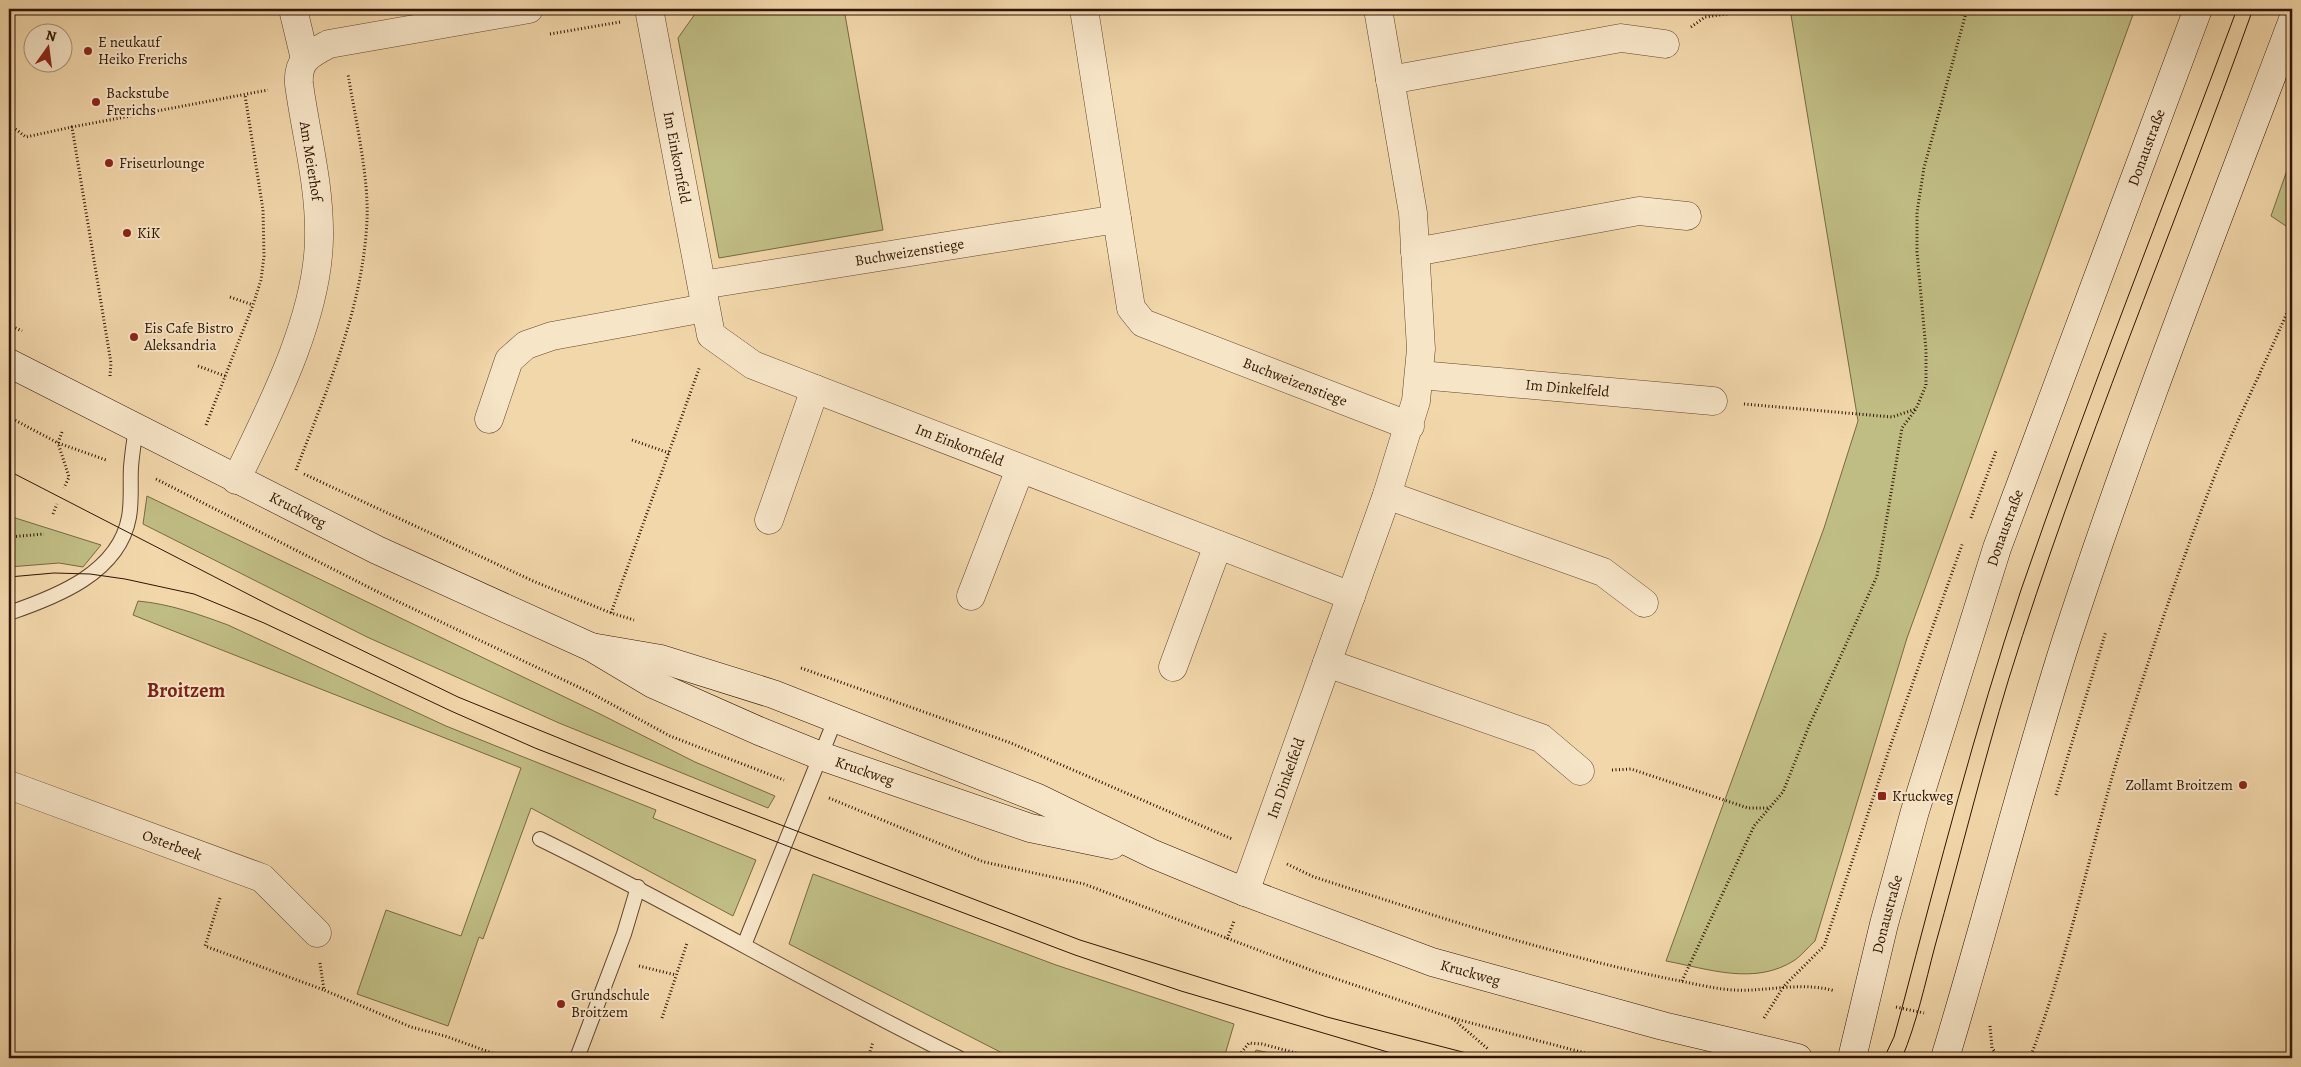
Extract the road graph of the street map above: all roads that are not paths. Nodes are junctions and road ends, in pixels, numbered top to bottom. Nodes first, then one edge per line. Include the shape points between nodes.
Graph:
1 (294, 9) edge
2 (529, 9) edge
3 (649, 9) edge
4 (1084, 9) edge
5 (1378, 9) edge
6 (2198, 9) edge
7 (2292, 22) edge
8 (1665, 44) road end
9 (302, 72) junction
10 (1390, 80) junction
11 (1687, 216) dead end
12 (1117, 219) junction
13 (1416, 252) junction
14 (704, 296) junction
15 (9, 363) edge
16 (1420, 375) junction
17 (815, 389) junction
18 (1713, 401) road end
19 (489, 419) dead end
20 (1410, 426) junction
21 (136, 429) junction
22 (1020, 469) junction
23 (236, 480) junction
24 (1386, 495) junction
25 (768, 520) dead end
26 (1218, 545) junction
27 (971, 596) dead end
28 (1351, 596) junction
29 (1644, 603) dead end
30 (9, 613) edge
31 (591, 648) junction
32 (1327, 663) junction
33 (1173, 667) dead end
34 (835, 720) junction
35 (820, 756) junction
36 (1580, 771) road end
37 (9, 785) edge
38 (540, 839) dead end
39 (1153, 854) junction
40 (638, 887) junction
41 (1245, 892) junction
42 (317, 933) road end
43 (744, 945) junction
44 (577, 1058) edge
45 (959, 1058) edge
46 (1798, 1058) edge
47 (1852, 1058) edge
48 (1945, 1058) edge

1 - 9 street, Am Meierhof
2 - 9 street via 329,44
3 - 14 street, Im Einkornfeld
4 - 12 street, Buchweizenstiege
5 - 10 street, Im Dinkelfeld
6 - 47 street, Donaustraße via 1997,548 1915,811
7 - 48 street via 2108,514 2065,644
8 - 10 street via 1622,38
9 - 23 street, Am Meierhof via 315,171 319,239 317,266 296,344 278,391
10 - 13 street, Im Dinkelfeld via 1413,213
11 - 13 street via 1639,211
12 - 14 street, Buchweizenstiege
12 - 20 street, Buchweizenstiege via 1131,308 1142,323
13 - 16 street, Im Dinkelfeld
14 - 17 street, Im Einkornfeld via 711,335 753,365
14 - 19 street via 526,345 509,360
15 - 21 street, Kruckweg
16 - 18 street, Im Dinkelfeld
16 - 20 street, Im Dinkelfeld
17 - 22 street, Im Einkornfeld
17 - 25 street
20 - 24 street, Im Dinkelfeld
21 - 23 street, Kruckweg
21 - 30 lane via 129,518 120,543 107,561 56,596
22 - 26 street, Im Einkornfeld
22 - 27 street, Im Einkornfeld
23 - 31 street, Kruckweg via 376,550
24 - 28 street, Im Dinkelfeld
24 - 29 street via 1603,572
26 - 28 street, Im Einkornfeld
26 - 33 street
28 - 32 street, Im Dinkelfeld
31 - 34 street, Kruckweg via 661,660 772,694
31 - 35 street, Kruckweg via 653,684
32 - 36 street via 1541,738
32 - 41 street, Im Dinkelfeld
34 - 35 lane
34 - 39 street, Kruckweg via 1038,798
35 - 39 street, Kruckweg via 1030,828
35 - 43 lane
37 - 42 street, Osterbeek via 262,878
38 - 40 lane
39 - 41 street, Kruckweg
40 - 43 lane
40 - 44 lane
41 - 46 street, Kruckweg via 1432,962 1663,1026
43 - 45 lane via 881,1020

